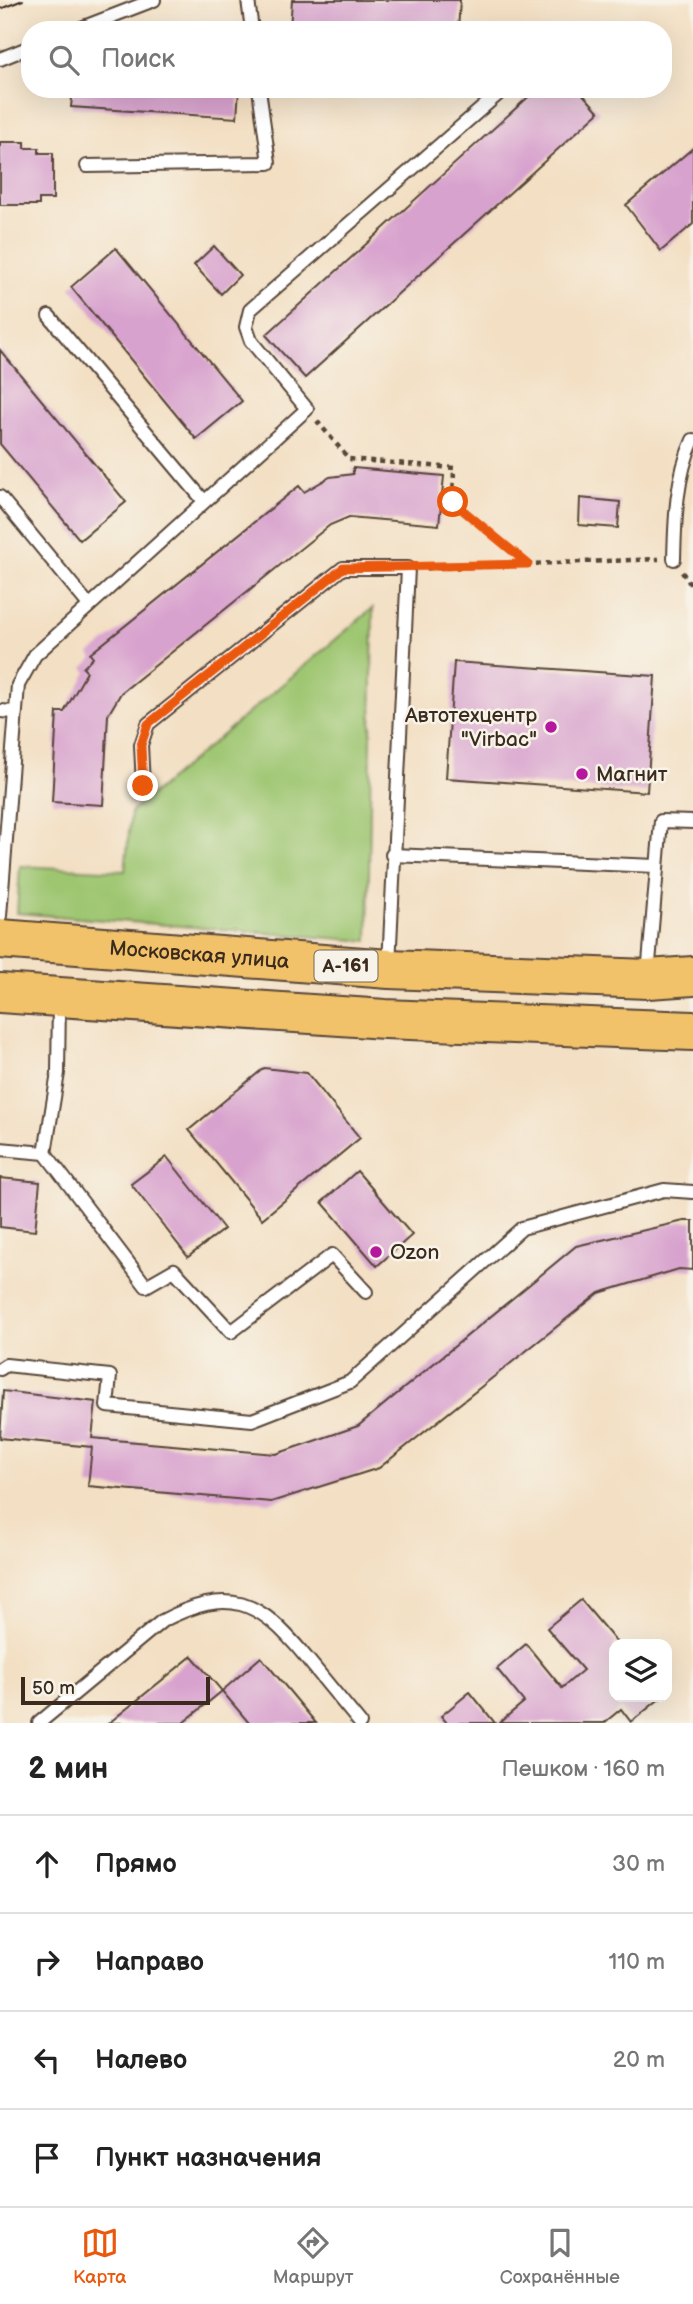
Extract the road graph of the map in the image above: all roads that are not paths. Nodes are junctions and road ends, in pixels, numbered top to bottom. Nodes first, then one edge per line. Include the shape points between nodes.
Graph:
1 (154, 0) edge
2 (248, 0) edge
3 (99, 21) edge
4 (251, 21) edge
5 (21, 51) edge
6 (0, 59) edge
7 (261, 98) edge
8 (495, 98) edge
9 (87, 166) dead end
10 (49, 316) dead end
11 (693, 440) edge
12 (0, 497) edge
13 (204, 501) junction
14 (674, 559) road end
15 (88, 604) junction
16 (0, 711) edge
17 (15, 712) junction
18 (143, 786) dead end
19 (693, 822) edge
20 (392, 855) junction
21 (656, 866) junction
22 (0, 916) edge
23 (0, 939) edge
24 (389, 969) junction
25 (693, 976) edge
26 (648, 979) junction
27 (0, 993) edge
28 (59, 998) junction
29 (693, 1031) edge
30 (0, 1149) edge
31 (45, 1153) junction
32 (693, 1192) edge
33 (366, 1292) dead end
34 (0, 1369) edge
35 (39, 1723) edge
36 (360, 1723) edge

1 - 3 lane
2 - 4 lane
5 - 6 lane
7 - 9 lane via 269,163
8 - 13 lane via 250,310 246,327 251,341 307,409
10 - 13 lane
11 - 14 lane via 678,494
12 - 15 lane
13 - 15 lane
15 - 17 lane via 35,655 18,685
16 - 17 lane
17 - 22 lane
18 - 20 lane via 141,745 148,724 343,568 408,568
19 - 21 lane via 661,821
20 - 21 lane
20 - 24 lane
21 - 26 lane
23 - 24 highway, Московская улица / А-161
24 - 26 highway, Московская улица / А-161
25 - 26 highway, Московская улица / А-161
27 - 28 highway
28 - 29 highway via 385,1020
28 - 31 lane via 58,1073
30 - 31 lane
31 - 33 lane via 146,1286 174,1270 231,1332 332,1255
32 - 34 lane via 664,1190 522,1228 350,1382 252,1420 107,1406 110,1376 6,1365
35 - 36 lane via 162,1621 185,1609 216,1602 242,1604 280,1625

